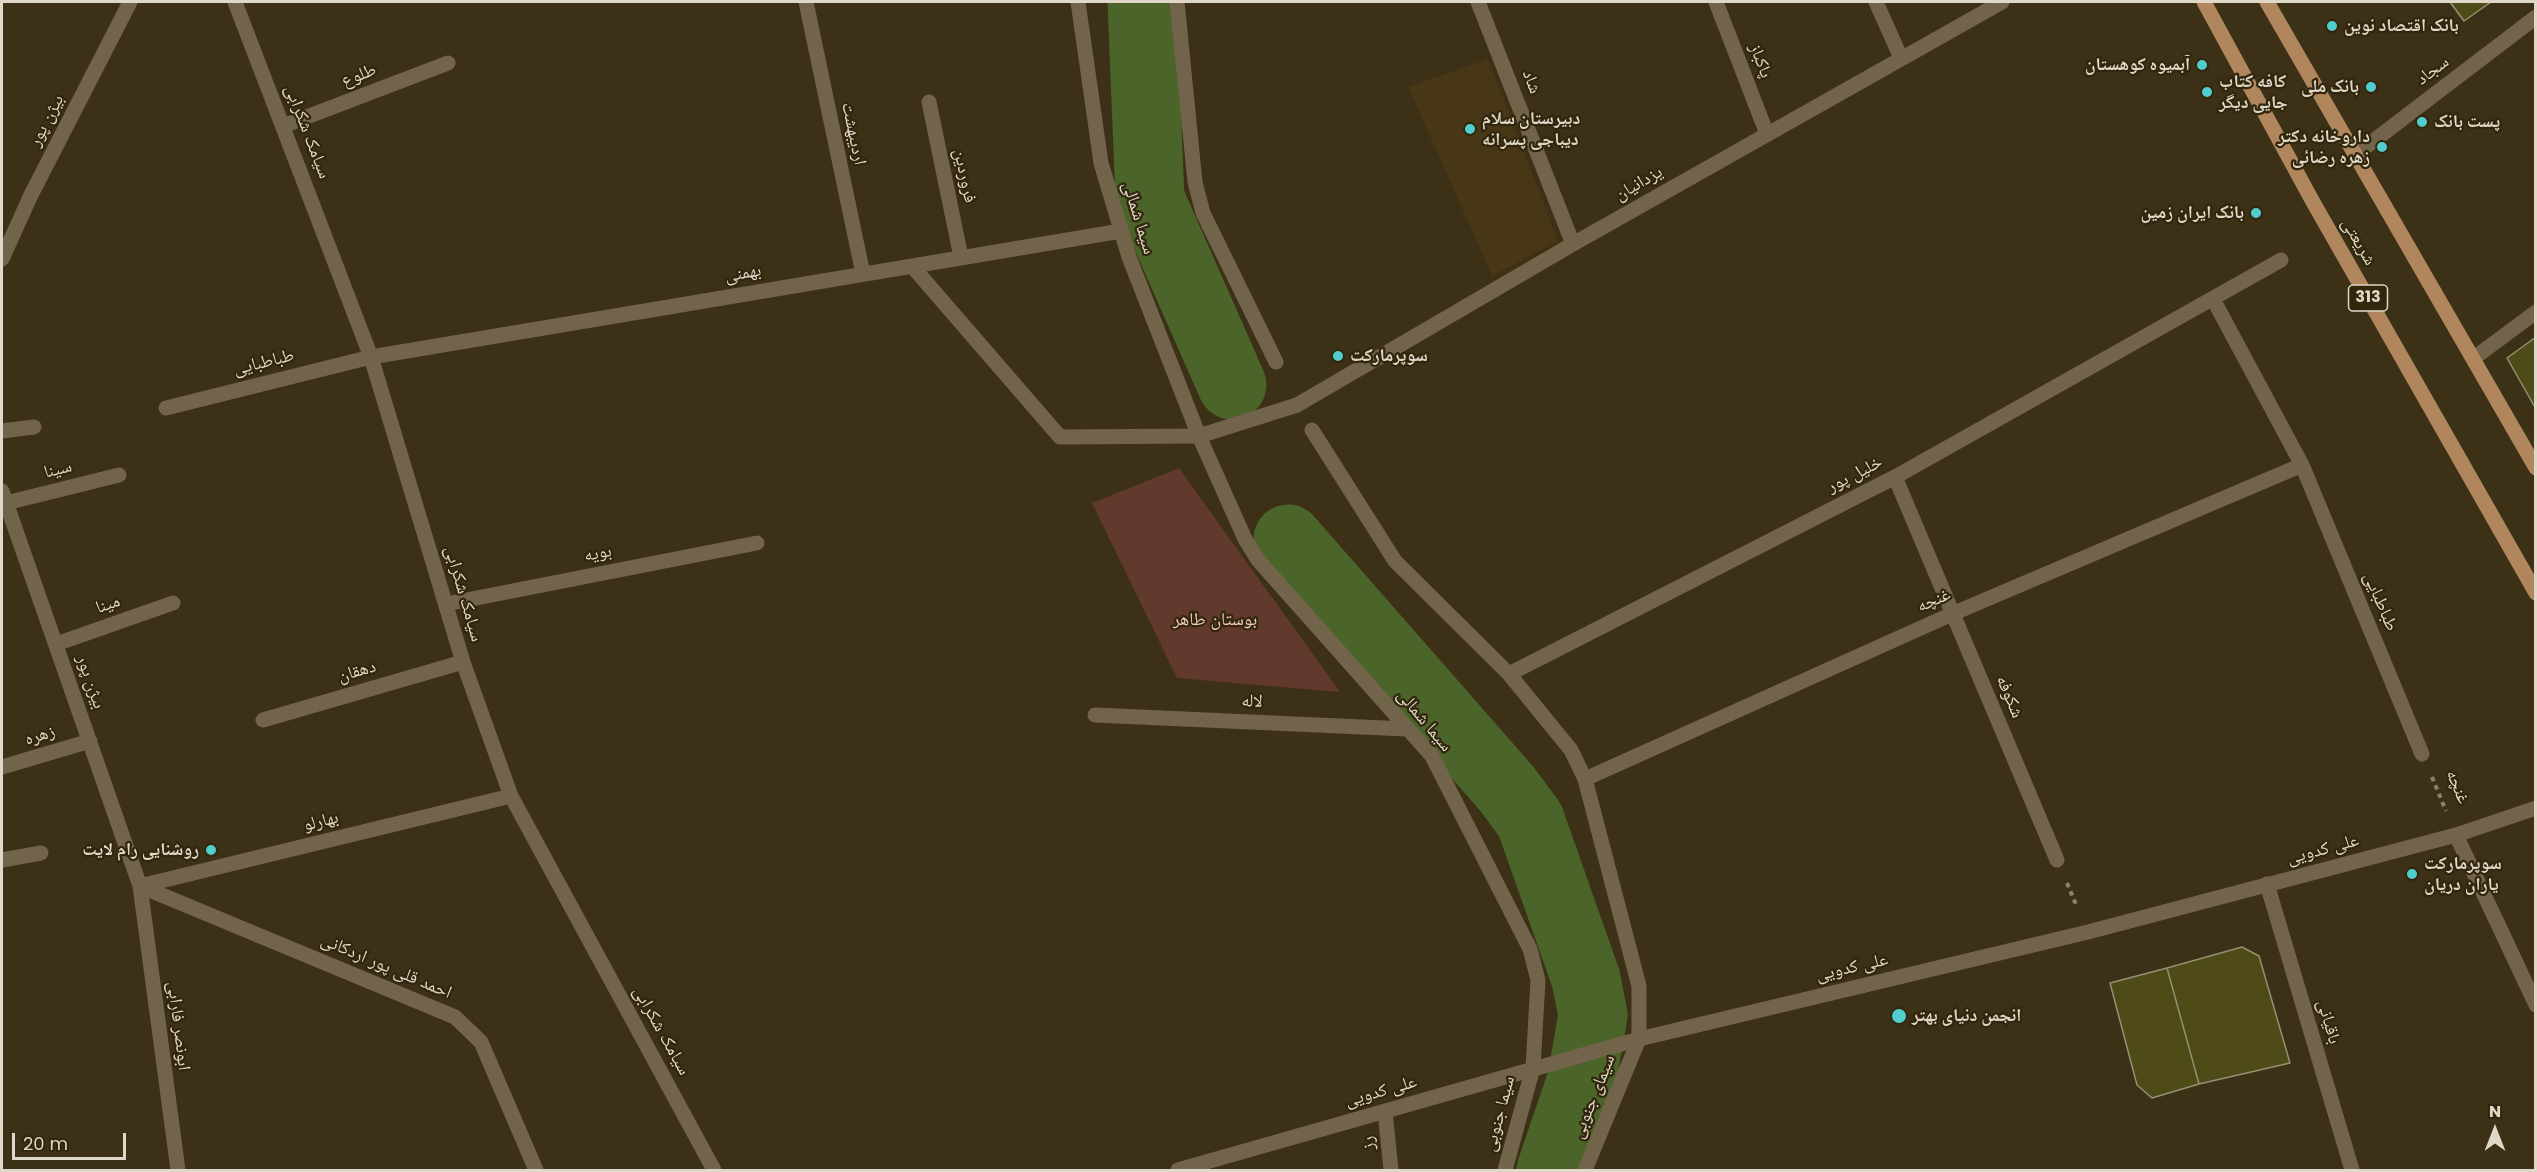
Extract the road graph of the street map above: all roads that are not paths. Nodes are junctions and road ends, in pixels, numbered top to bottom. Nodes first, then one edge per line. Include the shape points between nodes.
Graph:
1 (130, 2) edge
2 (235, 2) edge
3 (806, 2) edge
4 (1078, 2) edge
5 (1177, 2) edge
6 (1478, 2) edge
7 (1716, 2) edge
8 (1876, 2) edge
9 (2002, 2) edge
10 (2204, 2) edge
11 (2267, 2) edge
12 (2535, 17) edge
13 (1901, 58) junction
14 (448, 63) dead end
15 (929, 102) dead end
16 (284, 126) junction
17 (1767, 134) junction
18 (2355, 155) junction
19 (1121, 231) junction
20 (1573, 244) junction
21 (961, 257) junction
22 (2, 260) edge
23 (2281, 260) dead end
24 (912, 266) junction
25 (863, 274) junction
26 (2212, 299) junction
27 (2535, 312) edge
28 (371, 357) junction
29 (2474, 357) junction
30 (1276, 362) dead end
31 (166, 408) dead end
32 (34, 427) dead end
33 (1312, 430) dead end
34 (2, 431) edge
35 (1199, 436) junction
36 (2302, 465) junction
37 (2535, 468) edge
38 (119, 476) dead end
39 (1895, 477) junction
40 (4, 497) edge
41 (757, 543) dead end
42 (2535, 593) edge
43 (173, 603) dead end
44 (446, 604) junction
45 (1952, 614) junction
46 (56, 644) junction
47 (463, 662) junction
48 (1509, 674) junction
49 (1095, 715) dead end
50 (263, 720) dead end
51 (1406, 729) junction
52 (90, 741) junction
53 (2422, 754) road end
54 (2, 767) edge
55 (1585, 779) junction
56 (511, 796) junction
57 (2535, 808) edge
58 (2456, 835) junction
59 (41, 853) dead end
60 (2, 860) edge
61 (2057, 860) road end
62 (2267, 884) junction
63 (140, 886) junction
64 (2535, 1005) edge
65 (1639, 1039) junction
66 (1533, 1068) junction
67 (1385, 1111) junction
68 (178, 1170) edge
69 (536, 1170) edge
70 (714, 1170) edge
71 (1178, 1170) edge
72 (1391, 1170) edge
73 (1505, 1170) edge
74 (1585, 1170) edge
75 (2352, 1170) edge

1 - 22 street, بیژن پور
2 - 16 street, سیامک شکرابی
3 - 25 street, اردیبهشت
4 - 19 street, سیما شمالی via 1101,164
5 - 30 street via 1195,182 1203,213
6 - 20 street, شاد
7 - 17 street, پاکباز
8 - 13 street
9 - 13 street, یزدانیان
10 - 42 main road, شریعتی / 313
11 - 18 main road
12 - 18 street, سجاد
13 - 17 street, یزدانیان
14 - 16 street, طلوع
15 - 21 street, فروردین
16 - 28 street, سیامک شکرابی
17 - 20 street, یزدانیان
18 - 29 main road
19 - 21 street, بهمنی
19 - 35 street, سیما شمالی
20 - 35 street, یزدانیان via 1297,405
21 - 24 street, بهمنی
23 - 26 street, خلیل‌ پور
24 - 25 street, بهمنی
24 - 35 street via 1060,437
25 - 28 street, بهمنی
26 - 36 street
26 - 39 street, خلیل‌ پور
27 - 29 street
28 - 31 street, طباطبایی
28 - 44 street, سیامک شکرابی
29 - 37 main road
32 - 34 street
33 - 48 street via 1395,561
35 - 51 street, سیما شمالی via 1258,560
36 - 45 street, غنچه
36 - 53 street, طباطبایی
38 - 40 street, سینا
39 - 45 street, شکوفه
39 - 48 street, خلیل‌ پور
40 - 46 street, بیژن پور
41 - 44 street, بویه
43 - 46 street, مینا
44 - 47 street, سیامک شکرابی
45 - 55 street, غنچه
45 - 61 street, شکوفه
46 - 52 street, بیژن پور
47 - 50 street, دهقان
47 - 56 street, سیامک شکرابی
48 - 55 street via 1571,750
49 - 51 street, لاله
51 - 66 street, سیما شمالی via 1432,756 1530,948 1538,980
52 - 54 street, زهره
52 - 63 street, بیژن پور
55 - 65 street via 1639,986
56 - 63 street, بهارلو
56 - 70 street, سیامک شکرابی
57 - 58 street, علی کدویی
58 - 62 street, علی کدویی
58 - 64 street
59 - 60 street
62 - 65 street, علی کدویی via 2088,932
62 - 75 street, باقیانی
63 - 68 street, ابونصر فارابی
63 - 69 street, احمد قلی پور اردکانی via 455,1017 481,1042
65 - 66 street, علی کدویی
65 - 74 street, سیمای جنوبی
66 - 67 street, علی کدویی
66 - 73 street, سیما جنوبی
67 - 71 street, علی کدویی
67 - 72 street, رز

